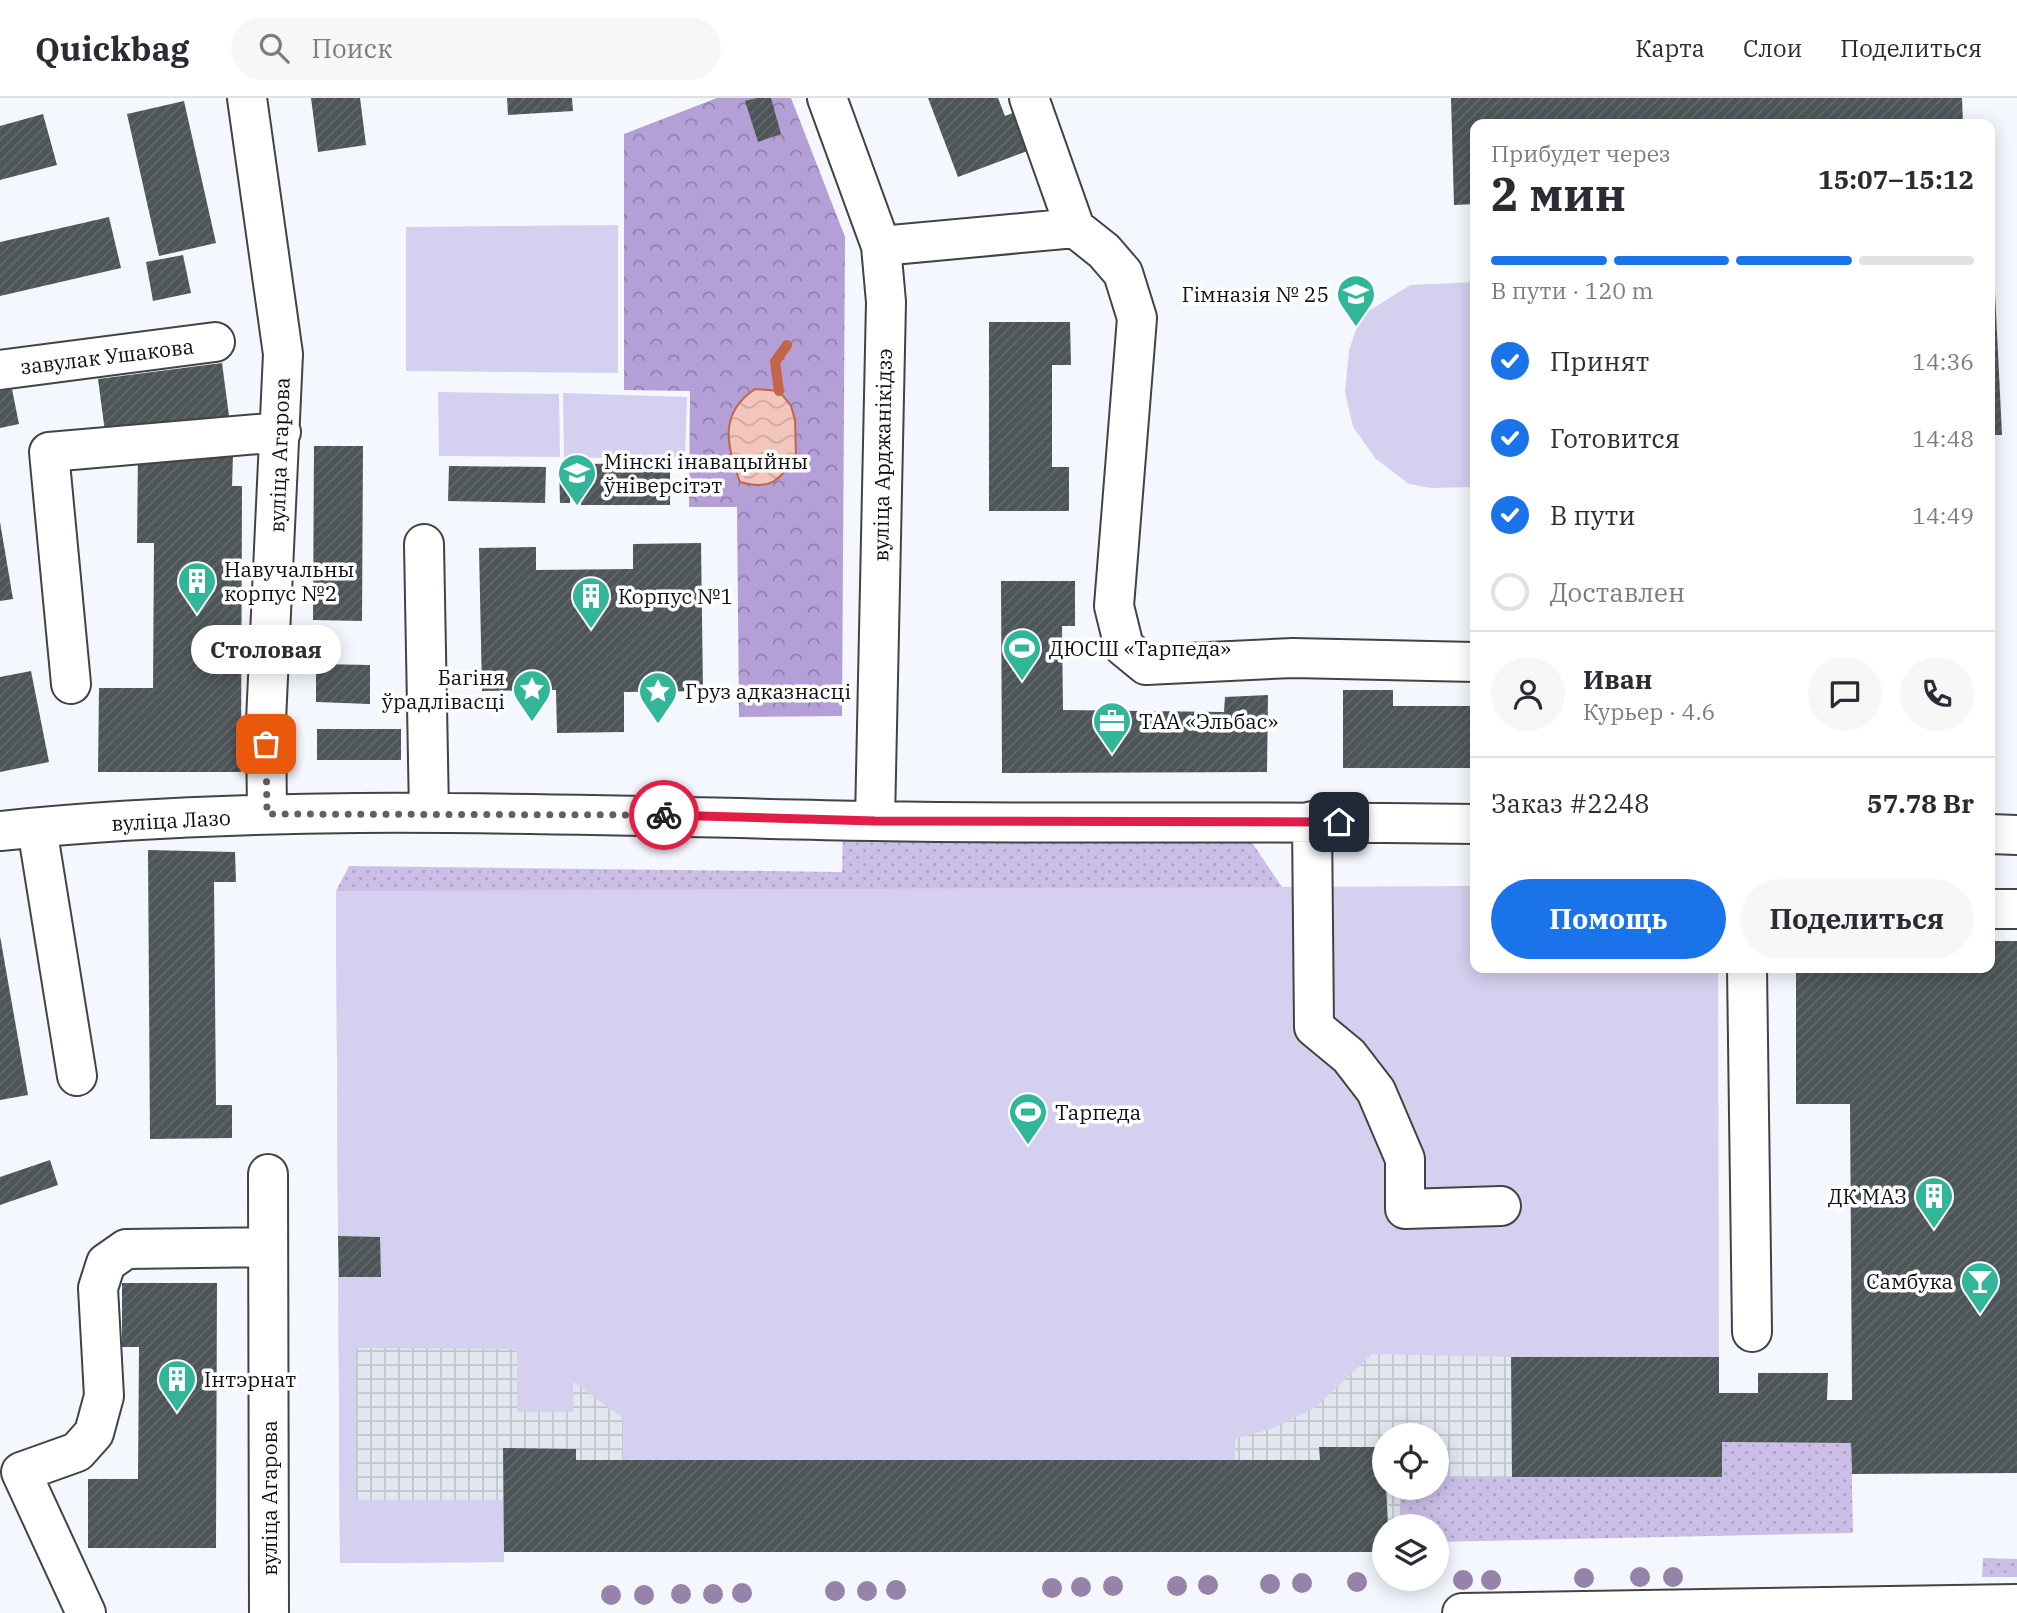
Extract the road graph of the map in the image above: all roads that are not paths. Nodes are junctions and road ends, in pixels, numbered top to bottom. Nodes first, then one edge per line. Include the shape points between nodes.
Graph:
1 (247, 98) edge
2 (827, 98) edge
3 (1029, 98) edge
4 (1075, 228) junction
5 (881, 246) junction
6 (215, 342) dead end
7 (0, 370) edge
8 (281, 432) junction
9 (424, 544) dead end
10 (1470, 662) edge
11 (71, 684) dead end
12 (429, 813) junction
13 (267, 814) junction
14 (875, 821) junction
15 (1312, 821) junction
16 (1470, 824) edge
17 (18, 830) edge
18 (1995, 834) edge
19 (2017, 835) edge
20 (1995, 909) edge
21 (2017, 909) edge
22 (1747, 973) edge
23 (77, 1076) dead end
24 (268, 1174) dead end
25 (1501, 1206) dead end
26 (268, 1247) junction
27 (1752, 1332) dead end
28 (2017, 1604) edge
29 (1755, 1611) edge
30 (86, 1613) edge
31 (269, 1613) edge
32 (1462, 1613) edge

1 - 8 street, вуліца Агарова via 283,354
2 - 5 street, вуліца Арджанікідзэ
3 - 4 street
4 - 5 street
4 - 10 street via 1123,273 1137,318 1114,606 1124,647 1146,664 1293,658
5 - 14 street, вуліца Арджанікідзэ via 886,302
6 - 7 street, завулак Ушакова
8 - 11 street via 49,452
8 - 13 street, вуліца Агарова via 266,721
9 - 12 street
12 - 13 street, вуліца Лазо
12 - 14 street, вуліца Лазо
13 - 17 street, вуліца Лазо
14 - 15 street, вуліца Лазо
15 - 16 street, вуліца Лазо
15 - 25 street via 1314,1027 1349,1056 1376,1091 1405,1159 1405,1209
17 - 23 street
18 - 19 street
20 - 21 street
22 - 27 street
24 - 26 street, вуліца Агарова
26 - 30 street via 127,1249 106,1263 98,1288 104,1396 94,1433 77,1452 21,1472
26 - 31 street, вуліца Агарова
28 - 29 street
29 - 32 street

